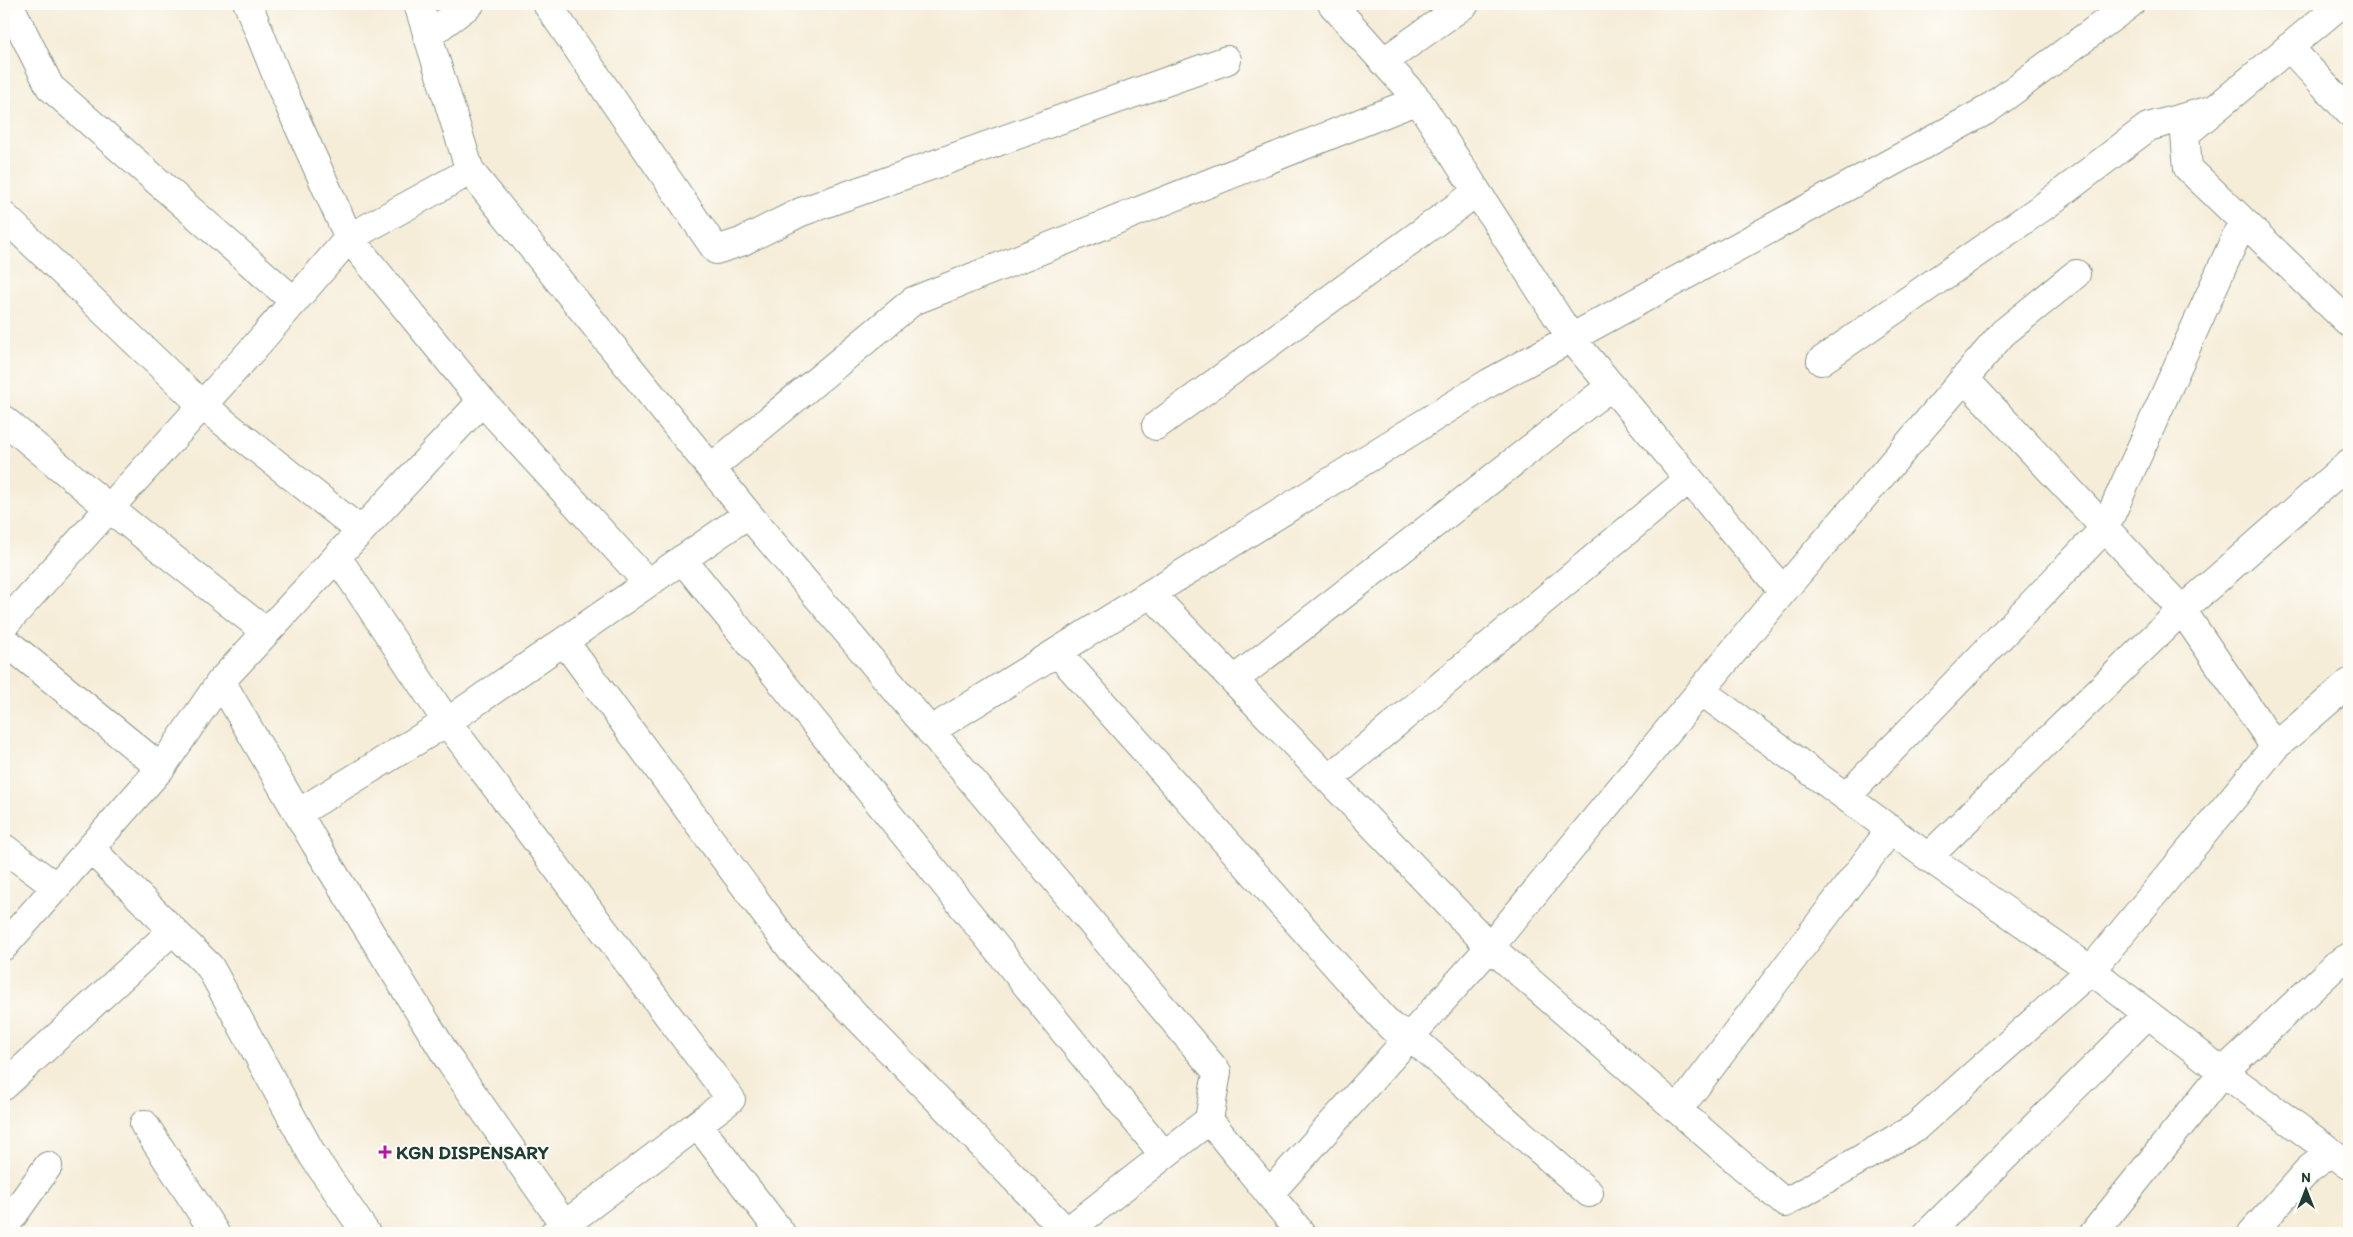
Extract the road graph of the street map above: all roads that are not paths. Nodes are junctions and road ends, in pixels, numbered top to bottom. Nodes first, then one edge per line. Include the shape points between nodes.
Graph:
1 (9, 4) edge
2 (248, 4) edge
3 (418, 4) edge
4 (470, 4) edge
5 (547, 4) edge
6 (1332, 4) edge
7 (1466, 4) edge
8 (2341, 4) edge
9 (2117, 8) edge
10 (427, 36) junction
11 (2289, 47) junction
12 (1227, 60) dead end
13 (1383, 62) junction
14 (1418, 100) junction
15 (2215, 109) junction
16 (2349, 112) edge
17 (470, 171) junction
18 (1477, 192) junction
19 (4, 216) edge
20 (2243, 221) junction
21 (349, 238) junction
22 (2076, 274) dead end
23 (294, 301) junction
24 (2349, 323) edge
25 (1571, 338) junction
26 (1821, 362) dead end
27 (1964, 378) junction
28 (1611, 386) junction
29 (482, 401) junction
30 (202, 406) junction
31 (4, 420) edge
32 (1156, 426) dead end
33 (2349, 463) edge
34 (711, 468) junction
35 (1689, 479) junction
36 (109, 508) junction
37 (748, 514) junction
38 (2105, 528) junction
39 (360, 531) junction
40 (337, 557) junction
41 (682, 559) junction
42 (648, 583) junction
43 (1783, 591) junction
44 (1151, 594) junction
45 (2182, 610) junction
46 (4, 625) edge
47 (266, 632) junction
48 (4, 640) edge
49 (564, 641) junction
50 (1057, 652) junction
51 (1234, 680) junction
52 (222, 681) junction
53 (2349, 683) edge
54 (1702, 691) junction
55 (447, 722) junction
56 (930, 731) junction
57 (2275, 747) junction
58 (161, 768) junction
59 (1329, 778) junction
60 (1846, 797) junction
61 (298, 813) junction
62 (1891, 829) junction
63 (4, 848) edge
64 (90, 848) junction
65 (1928, 857) junction
66 (56, 887) junction
67 (172, 930) junction
68 (4, 946) edge
69 (1490, 947) junction
70 (2349, 957) edge
71 (2091, 970) junction
72 (2148, 1014) junction
73 (1410, 1036) junction
74 (2222, 1072) junction
75 (4, 1086) edge
76 (1678, 1110) junction
77 (1209, 1120) junction
78 (144, 1124) dead end
79 (698, 1125) junction
80 (1164, 1156) junction
81 (2340, 1158) edge
82 (48, 1166) dead end
83 (1589, 1193) dead end
84 (1269, 1194) junction
85 (4, 1228) edge
86 (563, 1231) edge
87 (1066, 1232) edge
88 (215, 1233) edge
89 (366, 1233) edge
90 (781, 1233) edge
91 (1301, 1233) edge
92 (1928, 1233) edge
93 (2094, 1233) edge
94 (2252, 1233) edge

1 - 23 street via 50,87
2 - 21 street
3 - 10 street
4 - 10 street
5 - 12 street via 716,250 741,242 801,212
6 - 13 street
7 - 13 street
8 - 11 street
9 - 25 street via 1987,110
10 - 17 street
11 - 15 street
11 - 16 street
13 - 14 street
14 - 18 street
14 - 34 street via 913,301
15 - 20 street via 2185,134 2188,168
15 - 26 street via 2148,128 2048,204
17 - 21 street
17 - 34 street
18 - 25 street
18 - 32 street
19 - 30 street
20 - 24 street
20 - 38 street
21 - 23 street
21 - 29 street
22 - 27 street via 2003,333
23 - 30 street
25 - 28 street
25 - 44 street via 1489,384
27 - 38 street
27 - 43 street
28 - 35 street
28 - 51 street
29 - 39 street
29 - 42 street
30 - 36 street
30 - 39 street
31 - 36 street
33 - 45 street
34 - 37 street
35 - 43 street
35 - 59 street
36 - 46 street
36 - 47 street
37 - 41 street
37 - 56 street
38 - 45 street
38 - 60 street
39 - 40 street
40 - 47 street
40 - 55 street
41 - 42 street
41 - 80 street
42 - 49 street
43 - 54 street
44 - 50 street
44 - 51 street
45 - 57 street
45 - 65 street
47 - 52 street
48 - 58 street
49 - 55 street
49 - 87 street via 792,950
50 - 56 street
50 - 73 street via 1391,1027
51 - 59 street
52 - 58 street
52 - 61 street
53 - 57 street
54 - 60 street
54 - 69 street
55 - 61 street
55 - 79 street via 731,1099
56 - 77 street via 1217,1072
57 - 71 street
58 - 64 street
59 - 69 street
60 - 62 street
61 - 86 street via 451,1063
62 - 65 street
62 - 76 street
63 - 66 street
64 - 66 street
64 - 67 street
65 - 71 street
66 - 68 street
67 - 75 street
67 - 89 street via 210,967 313,1156
69 - 73 street
69 - 76 street
70 - 74 street via 2336,965
71 - 72 street
71 - 76 street via 1916,1127 1785,1203
72 - 74 street
72 - 92 street
73 - 83 street
73 - 84 street
74 - 81 street
74 - 93 street
77 - 80 street
77 - 84 street
78 - 88 street
79 - 86 street
79 - 90 street
80 - 87 street
81 - 94 street via 2308,1170
82 - 85 street
84 - 91 street

